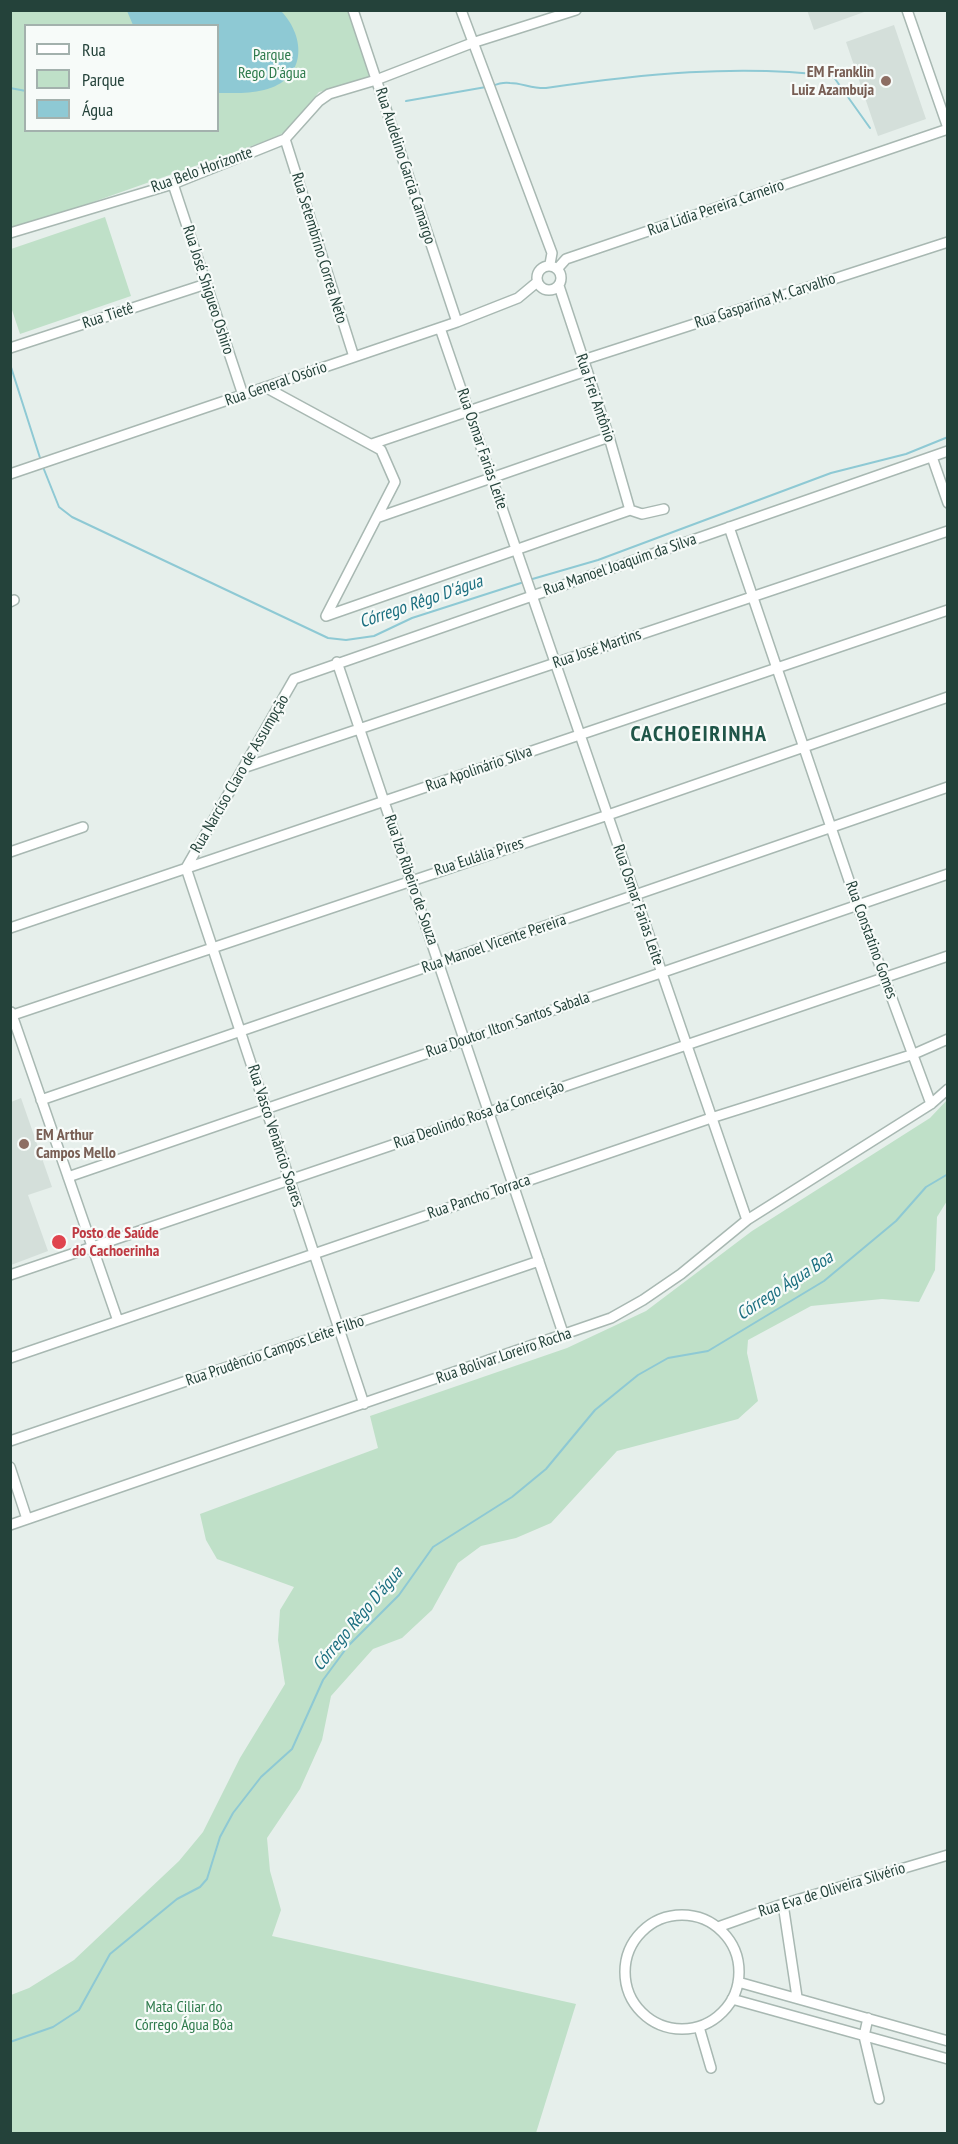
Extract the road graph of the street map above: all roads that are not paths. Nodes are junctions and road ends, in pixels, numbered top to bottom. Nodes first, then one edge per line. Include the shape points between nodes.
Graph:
1 (353, 10) edge
2 (461, 10) edge
3 (907, 10) edge
4 (575, 11) edge
5 (472, 43) junction
6 (376, 80) junction
7 (948, 129) edge
8 (285, 139) junction
9 (173, 184) junction
10 (10, 233) edge
11 (948, 242) edge
12 (554, 266) junction
13 (536, 283) junction
14 (206, 284) junction
15 (559, 286) junction
16 (457, 322) junction
17 (440, 328) junction
18 (11, 348) edge
19 (354, 357) junction
20 (582, 360) junction
21 (586, 371) junction
22 (265, 387) junction
23 (243, 395) junction
24 (469, 411) junction
25 (609, 437) junction
26 (372, 444) junction
27 (948, 451) edge
28 (932, 457) junction
29 (10, 474) edge
30 (492, 477) junction
31 (948, 503) edge
32 (664, 509) dead end
33 (630, 510) junction
34 (379, 517) junction
35 (729, 527) junction
36 (948, 531) edge
37 (516, 549) junction
38 (531, 592) junction
39 (753, 596) junction
40 (948, 610) edge
41 (338, 662) junction
42 (555, 663) junction
43 (777, 668) junction
44 (294, 679) joint
45 (948, 697) edge
46 (359, 728) junction
47 (580, 735) junction
48 (804, 746) junction
49 (246, 766) junction
50 (948, 787) edge
51 (384, 801) junction
52 (608, 815) junction
53 (83, 826) dead end
54 (831, 827) junction
55 (10, 852) edge
56 (186, 868) junction
57 (948, 874) edge
58 (411, 880) junction
59 (635, 895) junction
60 (857, 904) junction
61 (10, 928) edge
62 (213, 948) junction
63 (948, 956) edge
64 (438, 963) junction
65 (661, 972) junction
66 (884, 978) junction
67 (11, 1013) edge
68 (240, 1031) junction
69 (948, 1039) edge
70 (464, 1040) junction
71 (686, 1044) junction
72 (914, 1054) junction
73 (948, 1089) edge
74 (41, 1100) junction
75 (931, 1104) junction
76 (266, 1108) junction
77 (488, 1112) junction
78 (711, 1118) junction
79 (68, 1177) junction
80 (290, 1179) junction
81 (513, 1186) junction
82 (747, 1220) junction
83 (92, 1247) junction
84 (314, 1254) junction
85 (539, 1261) junction
86 (10, 1275) edge
87 (118, 1321) junction
88 (339, 1329) junction
89 (564, 1336) junction
90 (10, 1358) edge
91 (364, 1404) junction
92 (10, 1441) edge
93 (10, 1467) edge
94 (27, 1519) junction
95 (10, 1525) edge
96 (948, 1855) edge
97 (783, 1904) junction
98 (718, 1927) junction
99 (738, 1982) junction
100 (797, 1997) junction
101 (732, 1999) junction
102 (868, 2018) junction
103 (699, 2027) junction
104 (864, 2036) junction
105 (948, 2041) edge
106 (948, 2059) edge
107 (711, 2068) dead end
108 (879, 2099) dead end

1 - 6 street, Rua Audelino Garcia Camargo
2 - 5 street
3 - 7 street
4 - 5 street, Rua Belo Horizonte
5 - 6 street, Rua Belo Horizonte
5 - 12 street
6 - 8 street, Rua Belo Horizonte via 319,100
6 - 16 street, Rua Audelino Garcia Camargo
7 - 12 street, Rua Lidia Pereira Carneiro
8 - 9 street, Rua Belo Horizonte
8 - 19 street, Rua Setembrino Correa Neto
9 - 10 street, Rua Belo Horizonte
9 - 14 street, Rua José Shigueo Oshiro
11 - 20 street, Rua Gasparina M. Carvalho
12 - 13 street, Rua General Osório via 536,276
12 - 15 street, Rua Frei Antônio
13 - 15 street via 542,288
13 - 16 street, Rua General Osório via 518,298
14 - 18 street, Rua Tietê
14 - 23 street, Rua José Shigueo Oshiro
15 - 20 street, Rua Frei Antônio
16 - 17 street, Rua General Osório
17 - 19 street, Rua General Osório
17 - 24 street, Rua Osmar Farias Leite
19 - 22 street, Rua General Osório
20 - 21 street, Rua Frei Antônio
21 - 24 street
21 - 25 street, Rua Frei Antônio
22 - 23 street, Rua General Osório
22 - 26 street
23 - 29 street, Rua General Osório
24 - 26 street
24 - 30 street, Rua Osmar Farias Leite
25 - 30 street
25 - 33 street, Rua Frei Antônio
26 - 34 street via 381,450 394,482
27 - 28 street, Rua Manoel Joaquim da Silva
28 - 31 street
28 - 35 street, Rua Manoel Joaquim da Silva
30 - 34 street
30 - 37 street, Rua Osmar Farias Leite
32 - 33 street via 642,514
33 - 37 street
34 - 37 street via 326,616
35 - 38 street, Rua Manoel Joaquim da Silva
35 - 39 street
36 - 39 street, Rua José Martins
37 - 38 street, Rua Osmar Farias Leite
38 - 41 street, Rua Manoel Joaquim da Silva
38 - 42 street, Rua Osmar Farias Leite
39 - 42 street, Rua José Martins
39 - 43 street
40 - 43 street, Rua Apolinário Silva
41 - 44 street, Rua Manoel Joaquim da Silva
41 - 46 street, Rua Izo Ribeiro de Souza
42 - 46 street, Rua José Martins
42 - 47 street, Rua Osmar Farias Leite
43 - 47 street, Rua Apolinário Silva
43 - 48 street
44 - 49 street, Rua Narcíso Claro de Assumpção
45 - 48 street, Rua Eulália Pires
46 - 49 street, Rua José Martins
46 - 51 street, Rua Izo Ribeiro de Souza
47 - 51 street, Rua Apolinário Silva
47 - 52 street, Rua Osmar Farias Leite
48 - 52 street, Rua Eulália Pires
48 - 54 street, Rua Constatino Gomes
49 - 56 street, Rua Narcíso Claro de Assumpção
50 - 54 street, Rua Manoel Vicente Pereira
51 - 56 street, Rua Apolinário Silva
51 - 58 street, Rua Izo Ribeiro de Souza
52 - 58 street, Rua Eulália Pires
52 - 59 street, Rua Osmar Farias Leite
53 - 55 street
54 - 59 street, Rua Manoel Vicente Pereira
54 - 60 street, Rua Constatino Gomes
56 - 61 street, Rua Apolinário Silva
56 - 62 street, Rua Vasco Venâncio Soares
57 - 60 street, Rua Doutor Ilton Santos Sabala
58 - 62 street, Rua Eulália Pires
58 - 64 street, Rua Izo Ribeiro de Souza
59 - 64 street, Rua Manoel Vicente Pereira
59 - 65 street, Rua Osmar Farias Leite
60 - 65 street, Rua Doutor Ilton Santos Sabala
60 - 66 street, Rua Constatino Gomes
62 - 67 street, Rua Eulália Pires
62 - 68 street, Rua Vasco Venâncio Soares
63 - 66 street, Rua Deolindo Rosa da Conceição
64 - 68 street, Rua Manoel Vicente Pereira
64 - 70 street, Rua Izo Ribeiro de Souza
65 - 70 street, Rua Doutor Ilton Santos Sabala
65 - 71 street, Rua Osmar Farias Leite
66 - 71 street, Rua Deolindo Rosa da Conceição
66 - 72 street, Rua Constatino Gomes
67 - 74 street
68 - 74 street, Rua Manoel Vicente Pereira
68 - 76 street, Rua Vasco Venâncio Soares
69 - 72 street, Rua Pancho Torraca
70 - 76 street, Rua Doutor Ilton Santos Sabala
70 - 77 street, Rua Izo Ribeiro de Souza
71 - 77 street, Rua Deolindo Rosa da Conceição
71 - 78 street, Rua Osmar Farias Leite
72 - 75 street, Rua Constatino Gomes
72 - 78 street, Rua Pancho Torraca
73 - 75 street, Rua Bolivar Loreiro Rocha
74 - 79 street
75 - 82 street, Rua Bolivar Loreiro Rocha
76 - 79 street, Rua Doutor Ilton Santos Sabala
76 - 80 street, Rua Vasco Venâncio Soares
77 - 80 street, Rua Deolindo Rosa da Conceição
77 - 81 street, Rua Izo Ribeiro de Souza
78 - 81 street, Rua Pancho Torraca
78 - 82 street, Rua Osmar Farias Leite
79 - 83 street
80 - 83 street, Rua Deolindo Rosa da Conceição
80 - 84 street, Rua Vasco Venâncio Soares
81 - 84 street, Rua Pancho Torraca
81 - 85 street, Rua Izo Ribeiro de Souza
82 - 89 street, Rua Bolivar Loreiro Rocha via 643,1300 611,1318
83 - 86 street, Rua Deolindo Rosa da Conceição
83 - 87 street
84 - 87 street, Rua Pancho Torraca
84 - 88 street, Rua Vasco Venâncio Soares
85 - 88 street, Rua Prudêncio Campos Leite Filho
85 - 89 street, Rua Izo Ribeiro de Souza
87 - 90 street, Rua Pancho Torraca
88 - 91 street, Rua Vasco Venâncio Soares
88 - 92 street, Rua Prudêncio Campos Leite Filho
89 - 91 street, Rua Bolivar Loreiro Rocha
91 - 94 street, Rua Bolivar Loreiro Rocha
93 - 94 street
94 - 95 street, Rua Bolivar Loreiro Rocha
96 - 97 street, Rua Eva de Oliveira Silvério
97 - 98 street, Rua Eva de Oliveira Silvério
97 - 100 street
98 - 99 street via 737,1955
98 - 103 street via 698,1917 679,1914 661,1918 645,1927 626,1958 626,1986 638,2010 654,2023 672,2030
99 - 100 street
99 - 101 street
100 - 102 street
101 - 103 street via 725,2011
101 - 104 street
102 - 104 street
102 - 105 street
103 - 107 street
104 - 106 street
104 - 108 street

